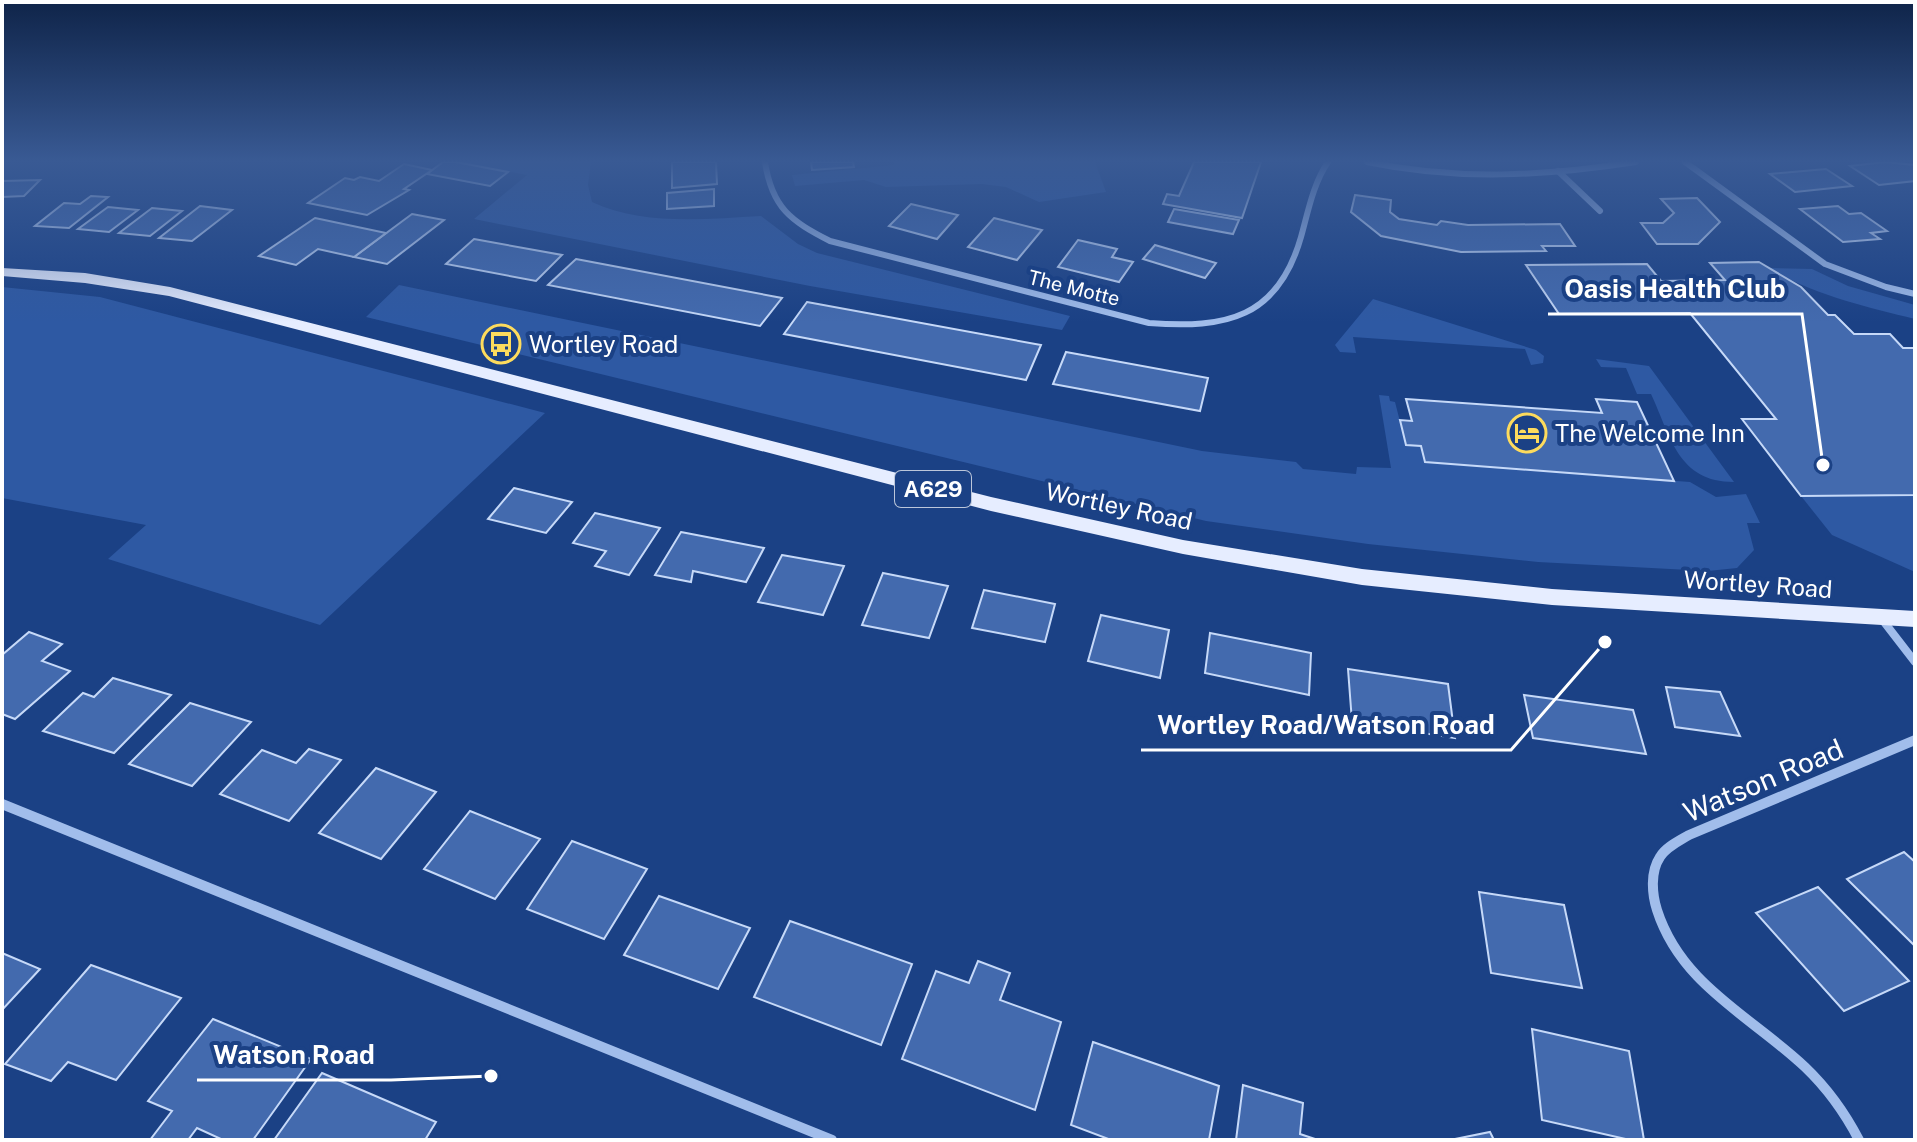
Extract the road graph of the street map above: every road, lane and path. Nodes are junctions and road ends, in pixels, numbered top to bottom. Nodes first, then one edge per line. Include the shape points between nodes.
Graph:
1 (787, 215) edge
2 (1307, 215) edge
3 (1758, 215) edge
4 (2, 272) edge
5 (1915, 294) edge
6 (1880, 617) junction
7 (1915, 619) edge
8 (1915, 662) edge
9 (1915, 740) edge
10 (2, 804) edge
11 (832, 1140) edge
12 (1859, 1140) edge

1 - 2 street, The Motte via 830,241 1149,323 1187,327 1216,324 1271,297 1284,280
3 - 5 street via 1825,264
4 - 6 main road, Wortley Road / A629 via 170,292 991,504 1183,547 1362,577 1552,597
6 - 7 main road, Wortley Road / A629
6 - 8 street
9 - 12 street, Watson Road via 1689,835 1661,854 1652,884 1659,926 1686,967 1804,1066 1845,1111
10 - 11 street

